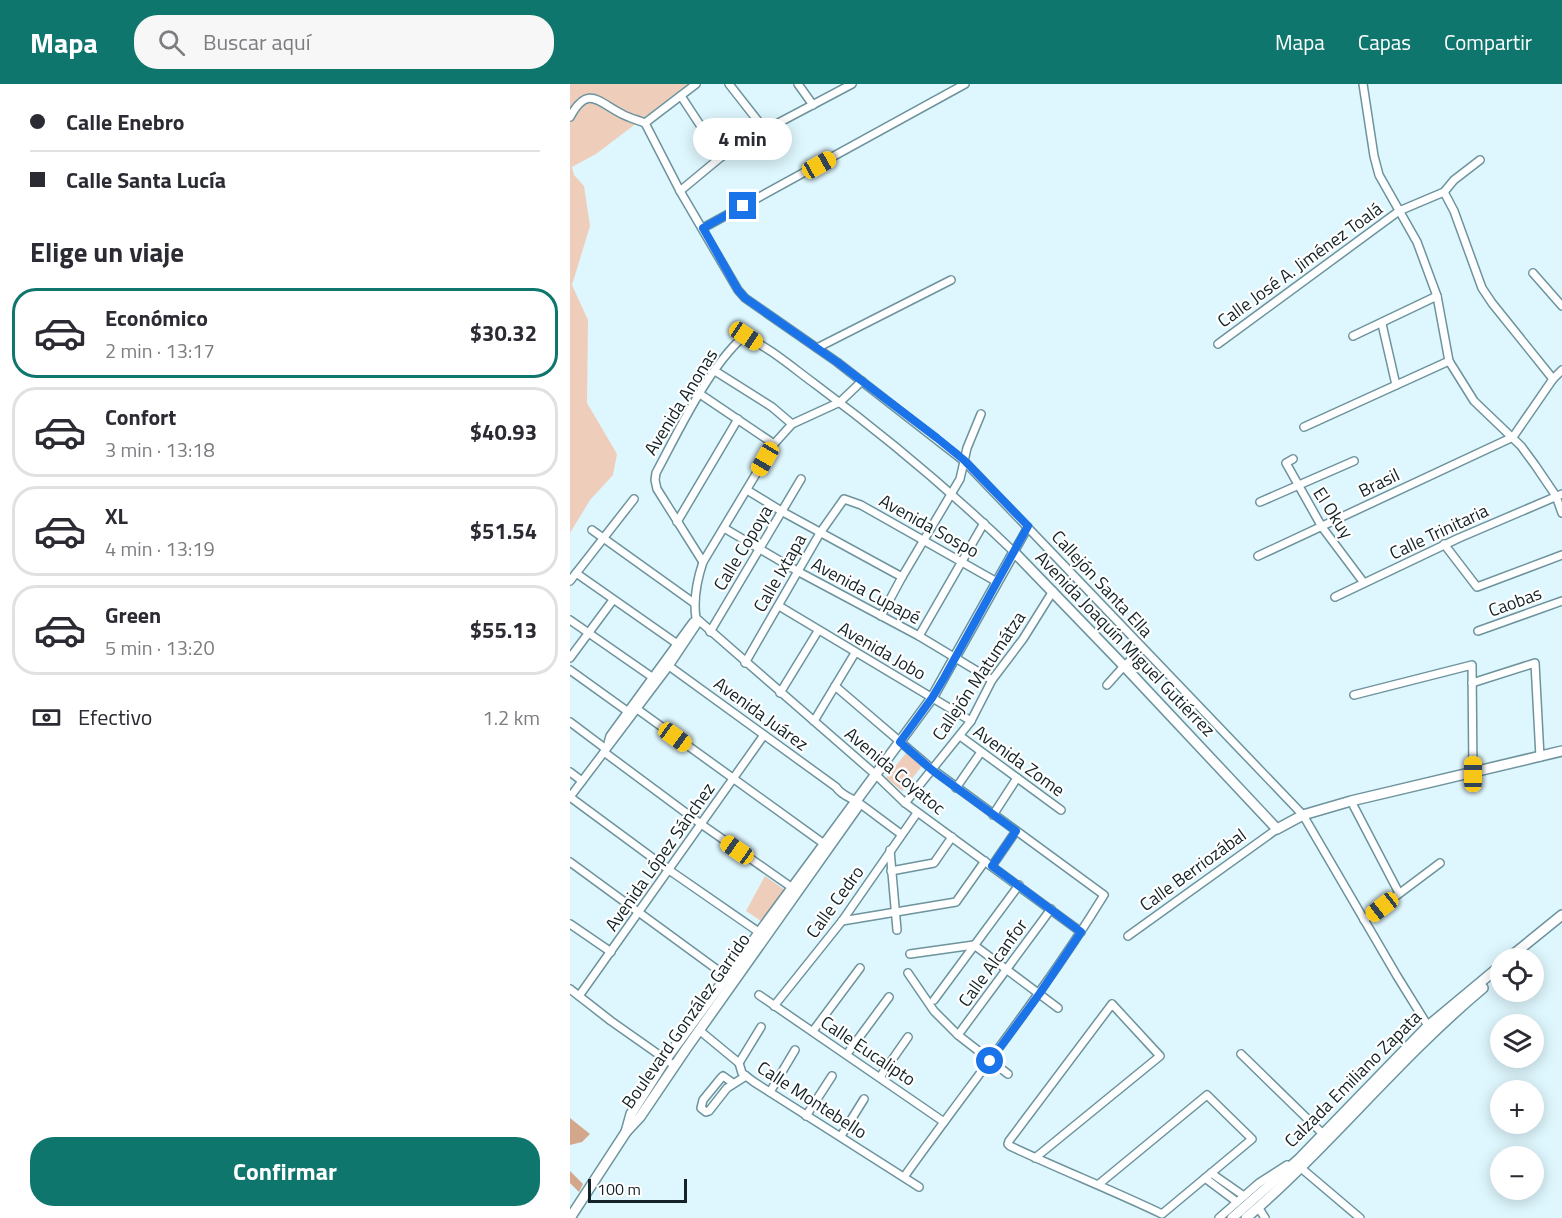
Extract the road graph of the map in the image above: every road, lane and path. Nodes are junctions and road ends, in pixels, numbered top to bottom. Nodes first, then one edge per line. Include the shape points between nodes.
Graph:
1 (696, 84) edge
2 (729, 84) edge
3 (798, 84) edge
4 (851, 84) edge
5 (965, 84) edge
6 (1363, 84) edge
7 (681, 96) junction
8 (813, 105) junction
9 (570, 117) edge
10 (645, 123) junction
11 (765, 130) junction
12 (721, 157) junction
13 (1480, 160) dead end
14 (680, 191) junction
15 (1444, 192) junction
16 (1399, 211) junction
17 (703, 228) junction
18 (1533, 273) dead end
19 (951, 280) dead end
20 (1437, 296) junction
21 (1562, 306) edge
22 (1382, 324) junction
23 (744, 336) joint
24 (1353, 336) dead end
25 (1218, 344) dead end
26 (817, 348) junction
27 (1449, 361) junction
28 (1562, 370) edge
29 (715, 371) junction
30 (1553, 379) junction
31 (862, 381) junction
32 (1396, 386) junction
33 (699, 394) junction
34 (840, 402) junction
35 (981, 414) dead end
36 (738, 419) junction
37 (792, 424) junction
38 (1304, 428) dead end
39 (1513, 437) junction
40 (774, 444) junction
41 (1293, 459) dead end
42 (964, 460) junction
43 (1354, 461) dead end
44 (801, 480) dead end
45 (1298, 485) junction
46 (747, 490) junction
47 (951, 492) junction
48 (1559, 495) edge
49 (634, 499) dead end
50 (844, 499) joint
51 (1260, 502) dead end
52 (783, 512) junction
53 (1562, 513) edge
54 (676, 522) junction
55 (984, 523) junction
56 (1028, 526) junction
57 (1322, 527) junction
58 (724, 528) junction
59 (592, 530) dead end
60 (820, 533) junction
61 (603, 537) junction
62 (924, 540) junction
63 (1444, 544) junction
64 (761, 549) junction
65 (1014, 552) junction
66 (1562, 555) edge
67 (1258, 556) dead end
68 (962, 561) junction
69 (704, 562) junction
70 (799, 572) junction
71 (576, 573) junction
72 (902, 577) junction
73 (570, 582) edge
74 (997, 582) junction
75 (1364, 583) junction
76 (1053, 591) junction
77 (1335, 597) dead end
78 (613, 600) junction
79 (1562, 601) edge
80 (694, 603) junction
81 (779, 606) junction
82 (881, 616) junction
83 (698, 619) junction
84 (570, 620) edge
85 (818, 631) junction
86 (1478, 631) dead end
87 (710, 632) junction
88 (588, 633) junction
89 (919, 636) junction
90 (676, 643) junction
91 (1143, 650) junction
92 (855, 652) junction
93 (570, 658) edge
94 (956, 658) junction
95 (745, 663) junction
96 (669, 666) junction
97 (1124, 666) junction
98 (570, 669) edge
99 (652, 677) junction
100 (993, 680) junction
101 (1472, 683) junction
102 (1107, 685) dead end
103 (835, 686) junction
104 (780, 693) junction
105 (1354, 696) dead end
106 (932, 698) junction
107 (637, 709) junction
108 (627, 711) junction
109 (814, 721) junction
110 (971, 721) junction
111 (570, 722) edge
112 (764, 735) junction
113 (960, 736) junction
114 (900, 742) junction
115 (606, 749) junction
116 (981, 752) junction
117 (1562, 752) edge
118 (1540, 757) junction
119 (932, 770) junction
120 (570, 772) edge
121 (1473, 774) junction
122 (876, 775) junction
123 (1017, 778) junction
124 (733, 779) junction
125 (582, 781) junction
126 (956, 788) junction
127 (570, 797) edge
128 (857, 799) junction
129 (1351, 801) junction
130 (905, 803) junction
131 (1061, 810) dead end
132 (917, 813) junction
133 (1303, 814) junction
134 (993, 815) junction
135 (701, 824) junction
136 (1277, 829) junction
137 (1016, 831) junction
138 (901, 834) junction
139 (952, 837) junction
140 (827, 846) junction
141 (890, 850) junction
142 (985, 861) junction
143 (570, 862) edge
144 (1440, 863) dead end
145 (992, 866) junction
146 (669, 870) junction
147 (891, 871) junction
148 (1019, 885) junction
149 (795, 890) junction
150 (1399, 893) junction
151 (1051, 909) junction
152 (639, 911) junction
153 (895, 913) junction
154 (1562, 915) edge
155 (1364, 920) junction
156 (842, 921) junction
157 (1562, 923) edge
158 (570, 924) edge
159 (897, 930) dead end
160 (1081, 932) junction
161 (763, 934) junction
162 (1128, 936) dead end
163 (974, 945) junction
164 (1521, 948) edge
165 (1531, 948) edge
166 (611, 952) junction
167 (910, 954) dead end
168 (860, 968) dead end
169 (1007, 969) junction
170 (908, 973) dead end
171 (1490, 975) edge
172 (730, 980) junction
173 (1490, 982) edge
174 (570, 989) edge
175 (1040, 993) junction
176 (759, 995) dead end
177 (579, 996) junction
178 (889, 997) dead end
179 (934, 1000) dead end
180 (774, 1006) junction
181 (1058, 1008) dead end
182 (1452, 1010) junction
183 (1428, 1026) junction
184 (761, 1027) dead end
185 (699, 1030) junction
186 (813, 1031) junction
187 (958, 1035) junction
188 (908, 1037) dead end
189 (795, 1050) dead end
190 (847, 1054) junction
191 (1240, 1054) dead end
192 (666, 1059) junction
193 (990, 1061) junction
194 (738, 1063) junction
195 (675, 1066) junction
196 (1008, 1074) dead end
197 (746, 1076) junction
198 (832, 1076) dead end
199 (880, 1077) junction
200 (733, 1083) junction
201 (770, 1092) junction
202 (864, 1099) dead end
203 (806, 1116) junction
204 (944, 1122) junction
205 (626, 1132) junction
206 (1323, 1134) junction
207 (841, 1136) junction
208 (1035, 1158) junction
209 (1299, 1158) junction
210 (1301, 1168) junction
211 (1208, 1175) junction
212 (904, 1177) junction
213 (1099, 1185) junction
214 (919, 1187) dead end
215 (1244, 1196) junction
216 (1237, 1202) junction
217 (1258, 1207) junction
218 (570, 1218) edge
219 (1219, 1218) edge
220 (1232, 1218) edge
221 (1246, 1218) edge
222 (1265, 1218) edge
223 (1359, 1218) edge

1 - 7 street
2 - 11 street
3 - 8 street
4 - 8 street
5 - 17 street
6 - 16 street via 1378,175
7 - 10 street
7 - 12 street
8 - 11 street
9 - 10 street via 577,104 592,96
10 - 14 street, Callejón Santa Ella
11 - 12 street
12 - 14 street
13 - 15 street
14 - 17 street, Callejón Santa Ella
15 - 16 street, Calle José A. Jiménez Toalá
15 - 30 street via 1482,288
16 - 20 street via 1418,242
16 - 25 street, Calle José A. Jiménez Toalá
17 - 26 street, Callejón Santa Ella via 745,298
18 - 21 street
19 - 26 street
20 - 22 street
20 - 27 street
22 - 24 street
22 - 32 street
23 - 29 street, Avenida Anonas
23 - 34 street, Avenida Joaquín Miguel Gutiérrez
26 - 31 street, Callejón Santa Ella
27 - 32 street
27 - 39 street via 1474,400
28 - 30 street
29 - 33 street, Avenida Anonas
29 - 37 street
30 - 39 street
31 - 34 street
31 - 42 street, Callejón Santa Ella
32 - 38 street
33 - 36 street
33 - 54 street, Avenida Anonas via 656,473 657,489
34 - 37 street
34 - 47 street, Avenida Joaquín Miguel Gutiérrez
35 - 42 street
36 - 40 street
36 - 54 street
37 - 40 street
39 - 48 street
39 - 57 street, Brasil
40 - 46 street
41 - 45 street, El Okuy via 1286,463
42 - 47 street via 960,479
42 - 56 street, Callejón Santa Ella
43 - 45 street
44 - 52 street, Calle Copoya
45 - 51 street
45 - 57 street, El Okuy
46 - 52 street
46 - 58 street
47 - 55 street, Avenida Joaquín Miguel Gutiérrez
47 - 62 street
48 - 53 street
48 - 63 street, Calle Trinitaria
49 - 61 street
50 - 60 street, Calle Ixtapa
50 - 62 street, Avenida Sospo
52 - 60 street
52 - 64 street, Calle Copoya
54 - 69 street
55 - 65 street, Avenida Joaquín Miguel Gutiérrez
55 - 68 street
56 - 65 street, Boulevard González Garrido
56 - 91 street, Callejón Santa Ella
57 - 67 street, Brasil
57 - 75 street, El Okuy
58 - 64 street, Avenida Cupapé
58 - 69 street
59 - 61 street
60 - 70 street, Calle Ixtapa
60 - 72 street
61 - 71 street
61 - 80 street
62 - 68 street, Avenida Sospo
62 - 72 street
63 - 66 street via 1477,587
63 - 75 street, Calle Trinitaria
64 - 70 street, Avenida Cupapé
64 - 87 street, Calle Copoya
65 - 74 street, Boulevard González Garrido
65 - 76 street, Avenida Joaquín Miguel Gutiérrez
68 - 74 street, Avenida Sospo
68 - 89 street
69 - 80 street
70 - 81 street, Calle Ixtapa
70 - 82 street, Avenida Cupapé
71 - 73 street
71 - 78 street
72 - 82 street
74 - 94 street, Boulevard González Garrido
75 - 77 street, Calle Trinitaria
76 - 97 street, Avenida Joaquín Miguel Gutiérrez
76 - 100 street, Callejón Matumátza
78 - 88 street
78 - 90 street
79 - 86 street, Caobas
80 - 83 street
81 - 85 street, Avenida Jobo
81 - 95 street, Calle Ixtapa
82 - 89 street, Avenida Cupapé
83 - 87 street, Avenida Coyatoc
83 - 90 street
83 - 96 street
84 - 88 street
85 - 92 street, Avenida Jobo
85 - 104 street
87 - 95 street, Avenida Coyatoc
88 - 93 street
88 - 99 street
89 - 94 street, Avenida Cupapé
90 - 99 street
91 - 97 street
91 - 133 street, Callejón Santa Ella
92 - 103 street
92 - 106 street, Avenida Jobo
94 - 100 street, Avenida Cupapé
94 - 106 street, Boulevard González Garrido
95 - 104 street, Avenida Coyatoc
96 - 107 street
96 - 112 street, Avenida Juárez
97 - 102 street
97 - 136 street, Avenida Joaquín Miguel Gutiérrez
98 - 108 street
99 - 108 street
100 - 110 street, Callejón Matumátza
101 - 105 street via 1472,665
101 - 118 street via 1534,663
101 - 121 street
103 - 109 street
103 - 114 street
104 - 109 street, Avenida Coyatoc
106 - 110 street, Avenida Jobo
106 - 114 street, Boulevard González Garrido
107 - 115 street
107 - 124 street
108 - 115 street
109 - 122 street, Avenida Coyatoc
110 - 113 street, Callejón Matumátza
111 - 115 street
112 - 124 street, Avenida López Sánchez
112 - 128 street, Avenida Juárez
113 - 116 street, Avenida Zome
113 - 119 street, Callejón Matumátza
114 - 119 street
114 - 122 street, Boulevard González Garrido
115 - 125 street
115 - 135 street
116 - 123 street, Avenida Zome
116 - 126 street
117 - 118 street
118 - 121 street
119 - 126 street
119 - 130 street, Callejón Matumátza
120 - 125 street
121 - 129 street
122 - 128 street, Boulevard González Garrido
122 - 130 street, Avenida Coyatoc
123 - 131 street, Avenida Zome
123 - 134 street
124 - 135 street, Avenida López Sánchez
124 - 140 street
125 - 127 street
126 - 134 street
127 - 146 street
128 - 138 street, Avenida Juárez
128 - 140 street, Boulevard González Garrido
129 - 133 street
129 - 150 street
130 - 132 street, Avenida Coyatoc
132 - 138 street, Calle Cedro
132 - 139 street, Avenida Coyatoc
133 - 136 street
133 - 155 street, Callejón Santa Ella
134 - 137 street
135 - 146 street, Avenida López Sánchez
135 - 149 street
136 - 162 street, Calle Berriozábal
137 - 145 street
137 - 160 street via 1104,895
138 - 141 street, Calle Cedro
139 - 142 street, Avenida Coyatoc
139 - 147 street via 934,863
140 - 149 street, Boulevard González Garrido
141 - 147 street
141 - 156 street, Calle Cedro
142 - 145 street, Avenida Coyatoc
142 - 153 street via 956,902
143 - 152 street
144 - 150 street
145 - 148 street, Avenida Coyatoc
146 - 152 street, Avenida López Sánchez
146 - 161 street
147 - 153 street
148 - 151 street, Avenida Coyatoc
148 - 163 street
149 - 161 street, Boulevard González Garrido
150 - 155 street
151 - 160 street, Avenida Coyatoc
151 - 169 street, Calle Alcanfor
152 - 166 street, Avenida López Sánchez
152 - 172 street
153 - 156 street
153 - 159 street
154 - 164 street
155 - 183 street, Callejón Santa Ella
156 - 180 street, Calle Cedro
157 - 165 street
158 - 166 street
160 - 175 street
161 - 172 street, Boulevard González Garrido
163 - 167 street
163 - 169 street
163 - 179 street
166 - 177 street, Avenida López Sánchez
168 - 186 street
169 - 175 street
169 - 187 street, Calle Alcanfor
170 - 187 street via 934,1011
171 - 182 street, Calzada Emiliano Zapata
172 - 185 street, Boulevard González Garrido
172 - 192 street, Boulevard González Garrido
173 - 182 street, Calzada Emiliano Zapata
174 - 177 street
175 - 181 street
175 - 193 street
176 - 180 street, Calle Eucalipto
177 - 192 street
178 - 190 street
180 - 186 street, Calle Eucalipto
182 - 183 street, Calzada Emiliano Zapata
182 - 210 street, Calzada Emiliano Zapata
183 - 206 street, Calzada Emiliano Zapata
184 - 194 street
185 - 194 street, Calle Montebello
185 - 195 street, Boulevard González Garrido
186 - 190 street, Calle Eucalipto
187 - 193 street
188 - 199 street
189 - 201 street
190 - 199 street, Calle Eucalipto
191 - 206 street
192 - 195 street
192 - 205 street, Boulevard González Garrido via 631,1114
193 - 196 street
193 - 204 street
194 - 197 street, Calle Montebello
195 - 205 street, Boulevard González Garrido
197 - 200 street
197 - 201 street, Calle Montebello
198 - 203 street
199 - 204 street, Calle Eucalipto
200 - 200 street via 712,1108 706,1112 701,1108 723,1076
201 - 203 street, Calle Montebello
202 - 207 street
203 - 207 street, Calle Montebello
204 - 212 street
205 - 218 street
206 - 209 street, Calzada Emiliano Zapata
207 - 212 street, Calle Montebello
208 - 208 street via 1011,1146 1009,1141 1112,1004 1160,1056
208 - 213 street
209 - 215 street
209 - 220 street, Calzada Emiliano Zapata
210 - 217 street, Calzada Emiliano Zapata
210 - 223 street
211 - 213 street via 1162,1214
211 - 213 street via 1252,1139 1207,1095
211 - 215 street
211 - 216 street
212 - 214 street, Calle Montebello
215 - 216 street
216 - 219 street
217 - 221 street, Calzada Emiliano Zapata
217 - 222 street

